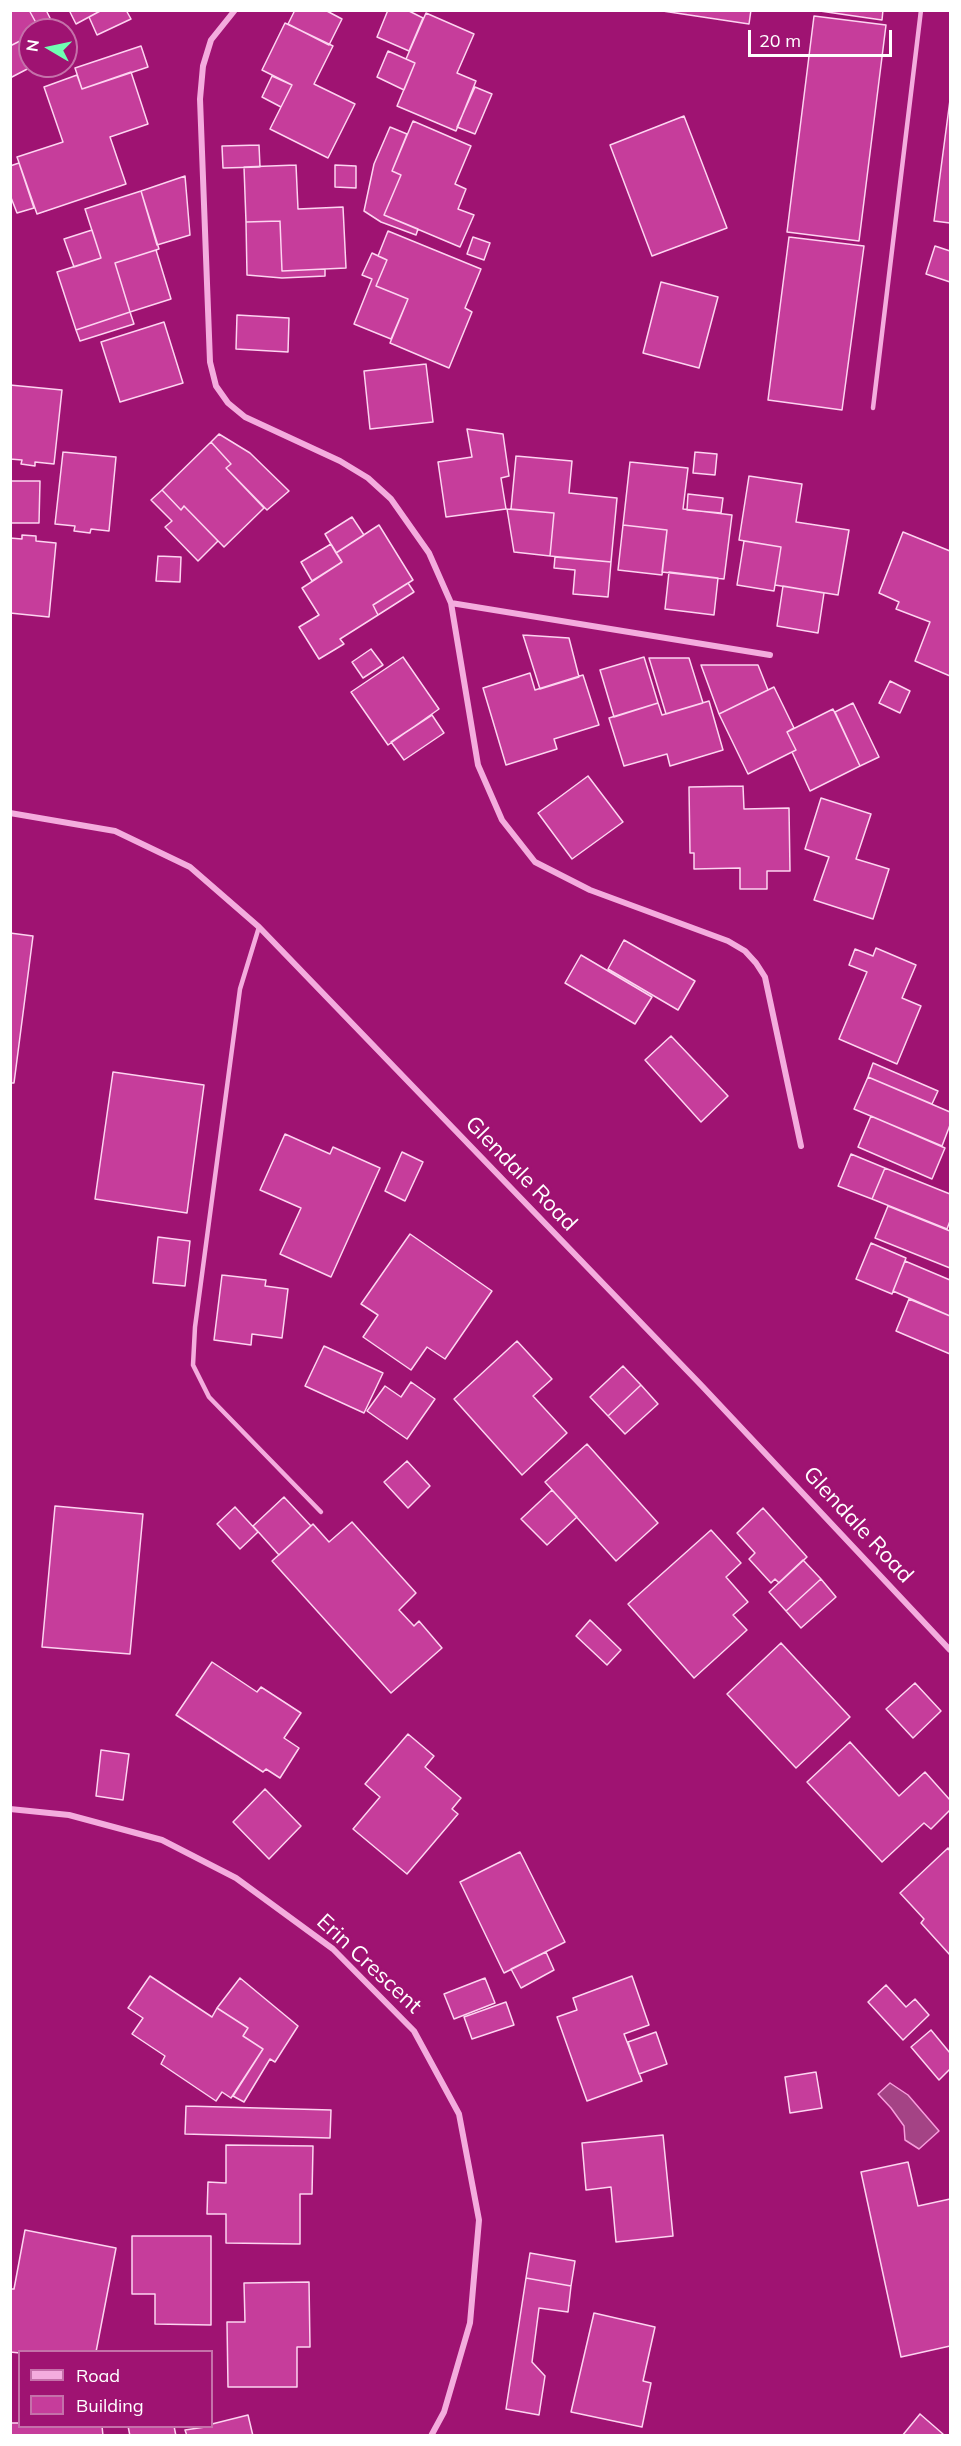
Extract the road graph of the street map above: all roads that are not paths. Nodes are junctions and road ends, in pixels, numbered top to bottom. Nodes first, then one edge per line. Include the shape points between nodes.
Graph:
1 (235, 10) edge
2 (921, 10) edge
3 (873, 408) dead end
4 (451, 603) junction
5 (770, 656) dead end
6 (10, 813) edge
7 (259, 927) junction
8 (801, 1146) dead end
9 (321, 1512) dead end
10 (951, 1650) edge
11 (10, 1809) edge
12 (431, 2436) edge

1 - 4 street via 211,40 203,66 200,99 210,362 216,386 245,417 340,460 391,499 429,553
2 - 3 lane
4 - 5 street
4 - 8 street via 478,765 502,820 535,862 590,890 729,940 745,951 765,977
6 - 7 street, Glendale Road via 115,831 190,867
7 - 9 lane via 240,988 193,1365 209,1397
7 - 10 street, Glendale Road
11 - 12 street, Erin Crescent via 69,1815 162,1840 236,1878 333,1949 414,2031 459,2114 479,2220 470,2323 444,2412

